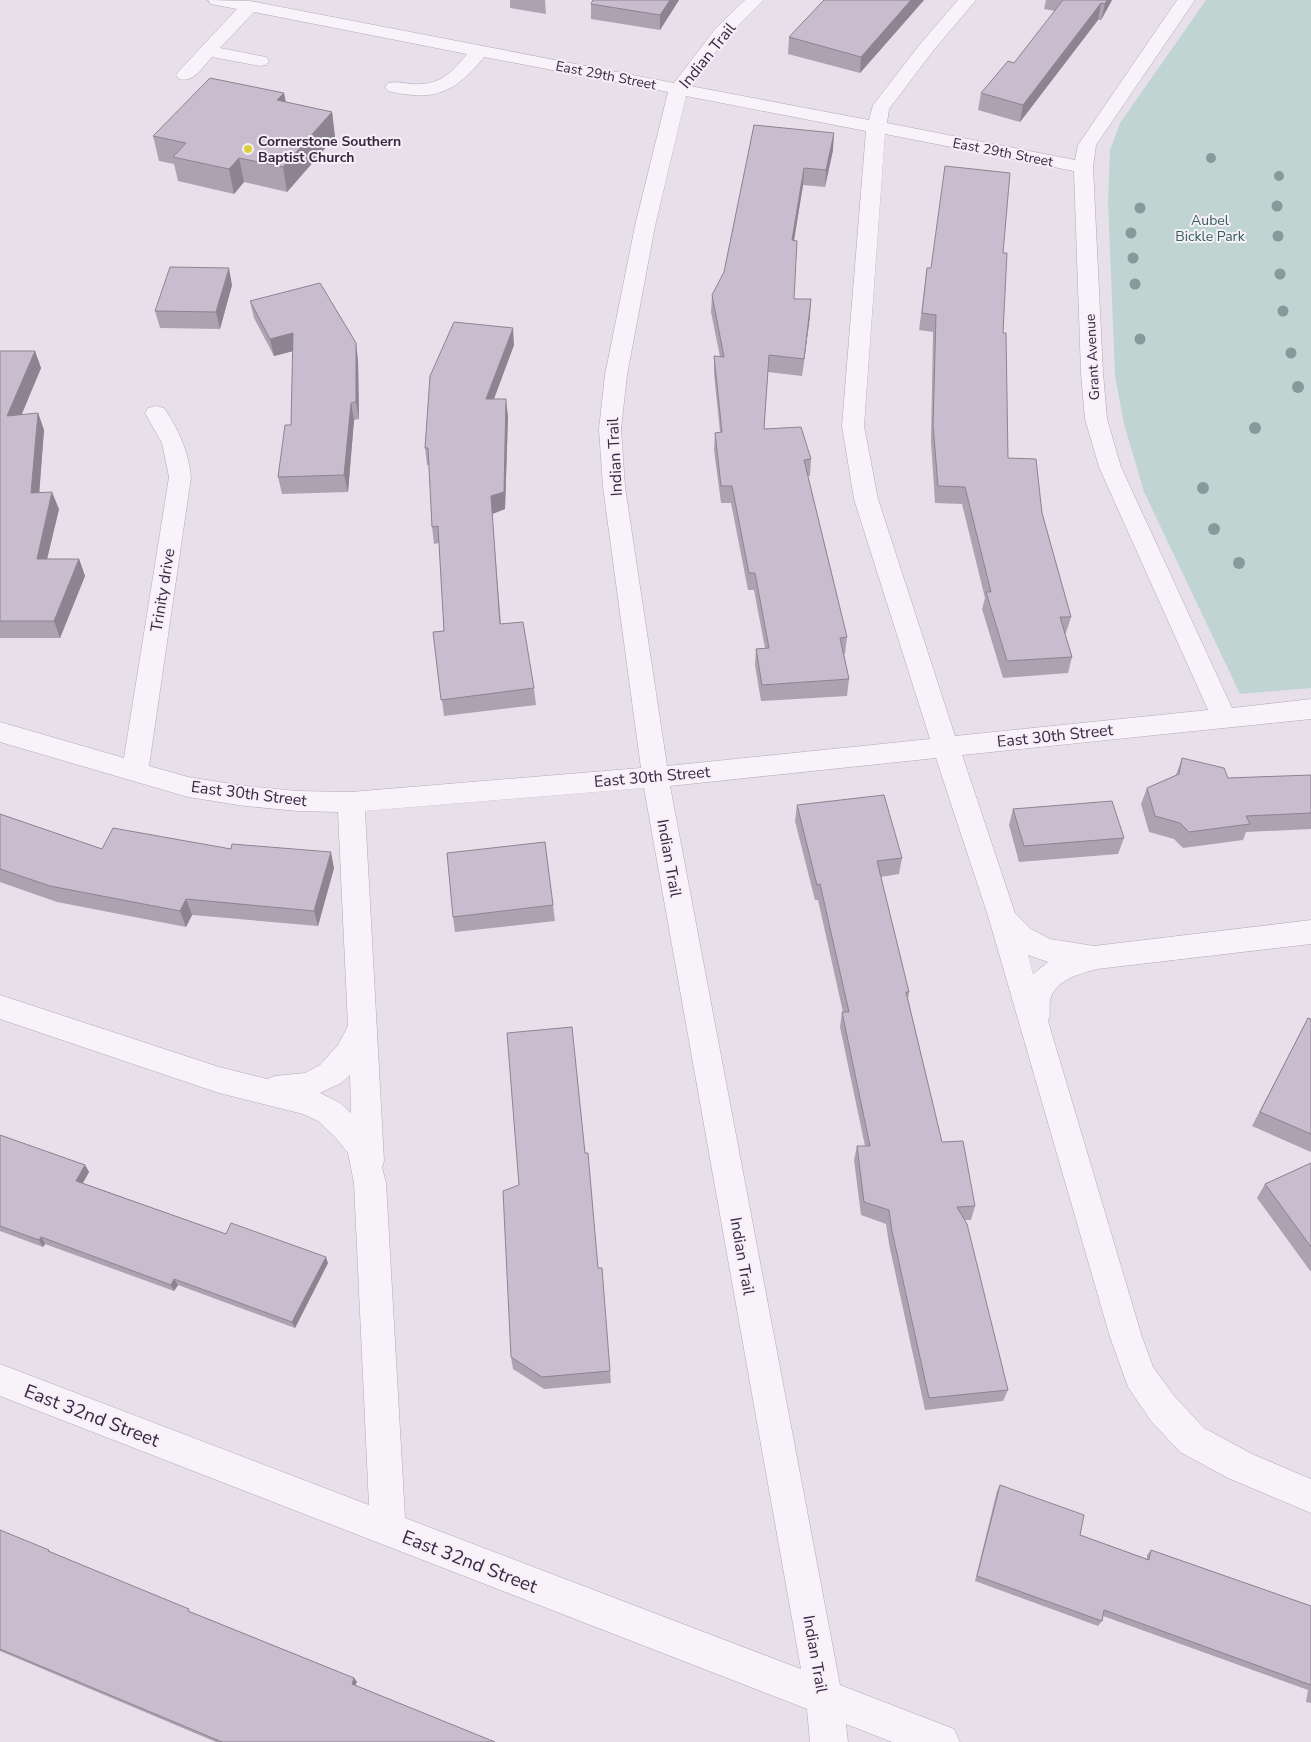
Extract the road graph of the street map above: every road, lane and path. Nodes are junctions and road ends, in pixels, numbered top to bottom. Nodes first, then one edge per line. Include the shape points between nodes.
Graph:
1 (217, 0) edge
2 (755, 0) edge
3 (967, 0) edge
4 (1186, 0) edge
5 (250, 6) junction
6 (209, 51) junction
7 (479, 51) junction
8 (260, 61) dead end
9 (185, 75) dead end
10 (394, 87) dead end
11 (678, 89) junction
12 (877, 128) junction
13 (1083, 167) junction
14 (156, 413) dead end
15 (1311, 709) edge
16 (1224, 718) junction
17 (0, 732) edge
18 (946, 747) junction
19 (135, 772) junction
20 (655, 777) junction
21 (351, 802) junction
22 (1003, 919) junction
23 (1311, 932) edge
24 (1097, 957) junction
25 (0, 1008) edge
26 (363, 1022) junction
27 (1037, 1036) junction
28 (219, 1080) junction
29 (370, 1183) junction
30 (0, 1380) edge
31 (1311, 1496) edge
32 (388, 1529) junction
33 (824, 1697) junction
34 (829, 1742) edge
35 (941, 1742) edge

1 - 5 street, East 29th Street
2 - 11 street, Indian Trail via 722,32
3 - 12 street via 880,109
4 - 13 street, Grant Avenue via 1087,145
5 - 6 street
5 - 7 street, East 29th Street
6 - 8 street
6 - 9 street
7 - 10 street via 451,83 424,90
7 - 11 street, East 29th Street
11 - 12 street, East 29th Street
11 - 20 street, Indian Trail via 645,226 616,375 610,428 615,496
12 - 13 street, East 29th Street
12 - 18 street via 853,426 869,508
13 - 16 street, Grant Avenue via 1096,419 1110,467
14 - 19 street, Trinity drive via 174,444 180,477
15 - 16 street, East 30th Street
16 - 18 street, East 30th Street
17 - 19 street, East 30th Street
18 - 20 street, East 30th Street
18 - 22 street
19 - 21 street, East 30th Street via 188,787 245,796
20 - 21 street, East 30th Street
20 - 33 street, Indian Trail
21 - 26 street
22 - 24 street via 1019,936 1041,948 1068,956
22 - 27 street
23 - 24 street
24 - 27 street via 1052,973 1041,984 1034,1008
25 - 28 street
26 - 28 street via 345,1061 321,1080 277,1089
26 - 29 street
27 - 31 street via 1140,1376 1163,1409 1192,1440 1240,1466
28 - 29 street via 308,1102 329,1112 362,1148
29 - 32 street
30 - 32 street, East 32nd Street
32 - 33 street, East 32nd Street
33 - 34 street, Indian Trail
33 - 35 street, East 32nd Street

